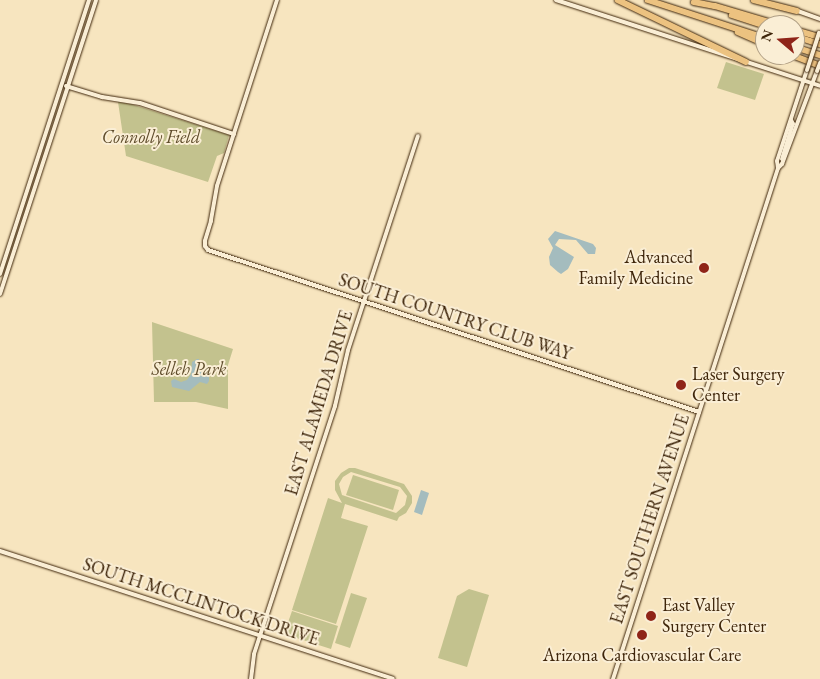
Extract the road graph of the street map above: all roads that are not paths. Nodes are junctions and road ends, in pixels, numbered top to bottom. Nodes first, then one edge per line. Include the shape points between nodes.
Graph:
1 (89, 0) edge
2 (96, 0) edge
3 (277, 0) edge
4 (556, 0) edge
5 (618, 0) edge
6 (648, 0) edge
7 (754, 0) edge
8 (767, 0) edge
9 (691, 1) edge
10 (796, 11) junction
11 (755, 18) edge
12 (820, 19) edge
13 (755, 23) edge
14 (730, 27) junction
15 (820, 29) edge
16 (805, 33) edge
17 (755, 35) edge
18 (820, 37) edge
19 (755, 39) edge
20 (805, 39) edge
21 (820, 44) edge
22 (805, 51) edge
23 (820, 56) edge
24 (805, 60) edge
25 (746, 62) junction
26 (820, 65) edge
27 (803, 81) junction
28 (62, 84) junction
29 (813, 84) junction
30 (68, 86) junction
31 (820, 86) edge
32 (791, 120) junction
33 (234, 134) junction
34 (418, 136) dead end
35 (782, 164) junction
36 (778, 168) junction
37 (0, 274) edge
38 (0, 294) edge
39 (365, 302) junction
40 (699, 412) junction
41 (0, 550) edge
42 (260, 636) junction
43 (251, 679) edge
44 (393, 679) edge
45 (613, 679) edge

1 - 28 main road
2 - 30 main road
3 - 33 main road
4 - 25 main road
5 - 25 highway
6 - 14 highway
7 - 10 highway
8 - 10 main road
9 - 11 highway
9 - 13 highway
10 - 12 main road
14 - 17 highway
14 - 19 highway
15 - 27 main road, EAST SOUTHERN AVENUE, bridge
16 - 18 highway
20 - 21 highway
22 - 23 highway
24 - 26 highway
25 - 27 main road
26 - 29 main road, EAST SOUTHERN AVENUE, bridge
27 - 29 main road
27 - 32 main road, EAST SOUTHERN AVENUE
28 - 30 main road
28 - 37 main road
29 - 31 main road
29 - 35 main road, EAST SOUTHERN AVENUE
30 - 33 main road via 102,97 140,103
30 - 38 main road
32 - 35 main road via 793,124
32 - 36 main road, EAST SOUTHERN AVENUE via 777,161
33 - 39 main road, SOUTH COUNTRY CLUB WAY via 214,195 205,246 208,250
34 - 39 main road, EAST ALAMEDA DRIVE
35 - 36 main road, EAST SOUTHERN AVENUE
36 - 40 main road, EAST SOUTHERN AVENUE
39 - 40 main road, SOUTH COUNTRY CLUB WAY
39 - 42 main road, EAST ALAMEDA DRIVE via 348,350 335,406
40 - 45 main road, EAST SOUTHERN AVENUE
41 - 42 main road, SOUTH MCCLINTOCK DRIVE
42 - 43 main road, EAST ALAMEDA DRIVE via 252,662
42 - 44 main road, SOUTH MCCLINTOCK DRIVE

